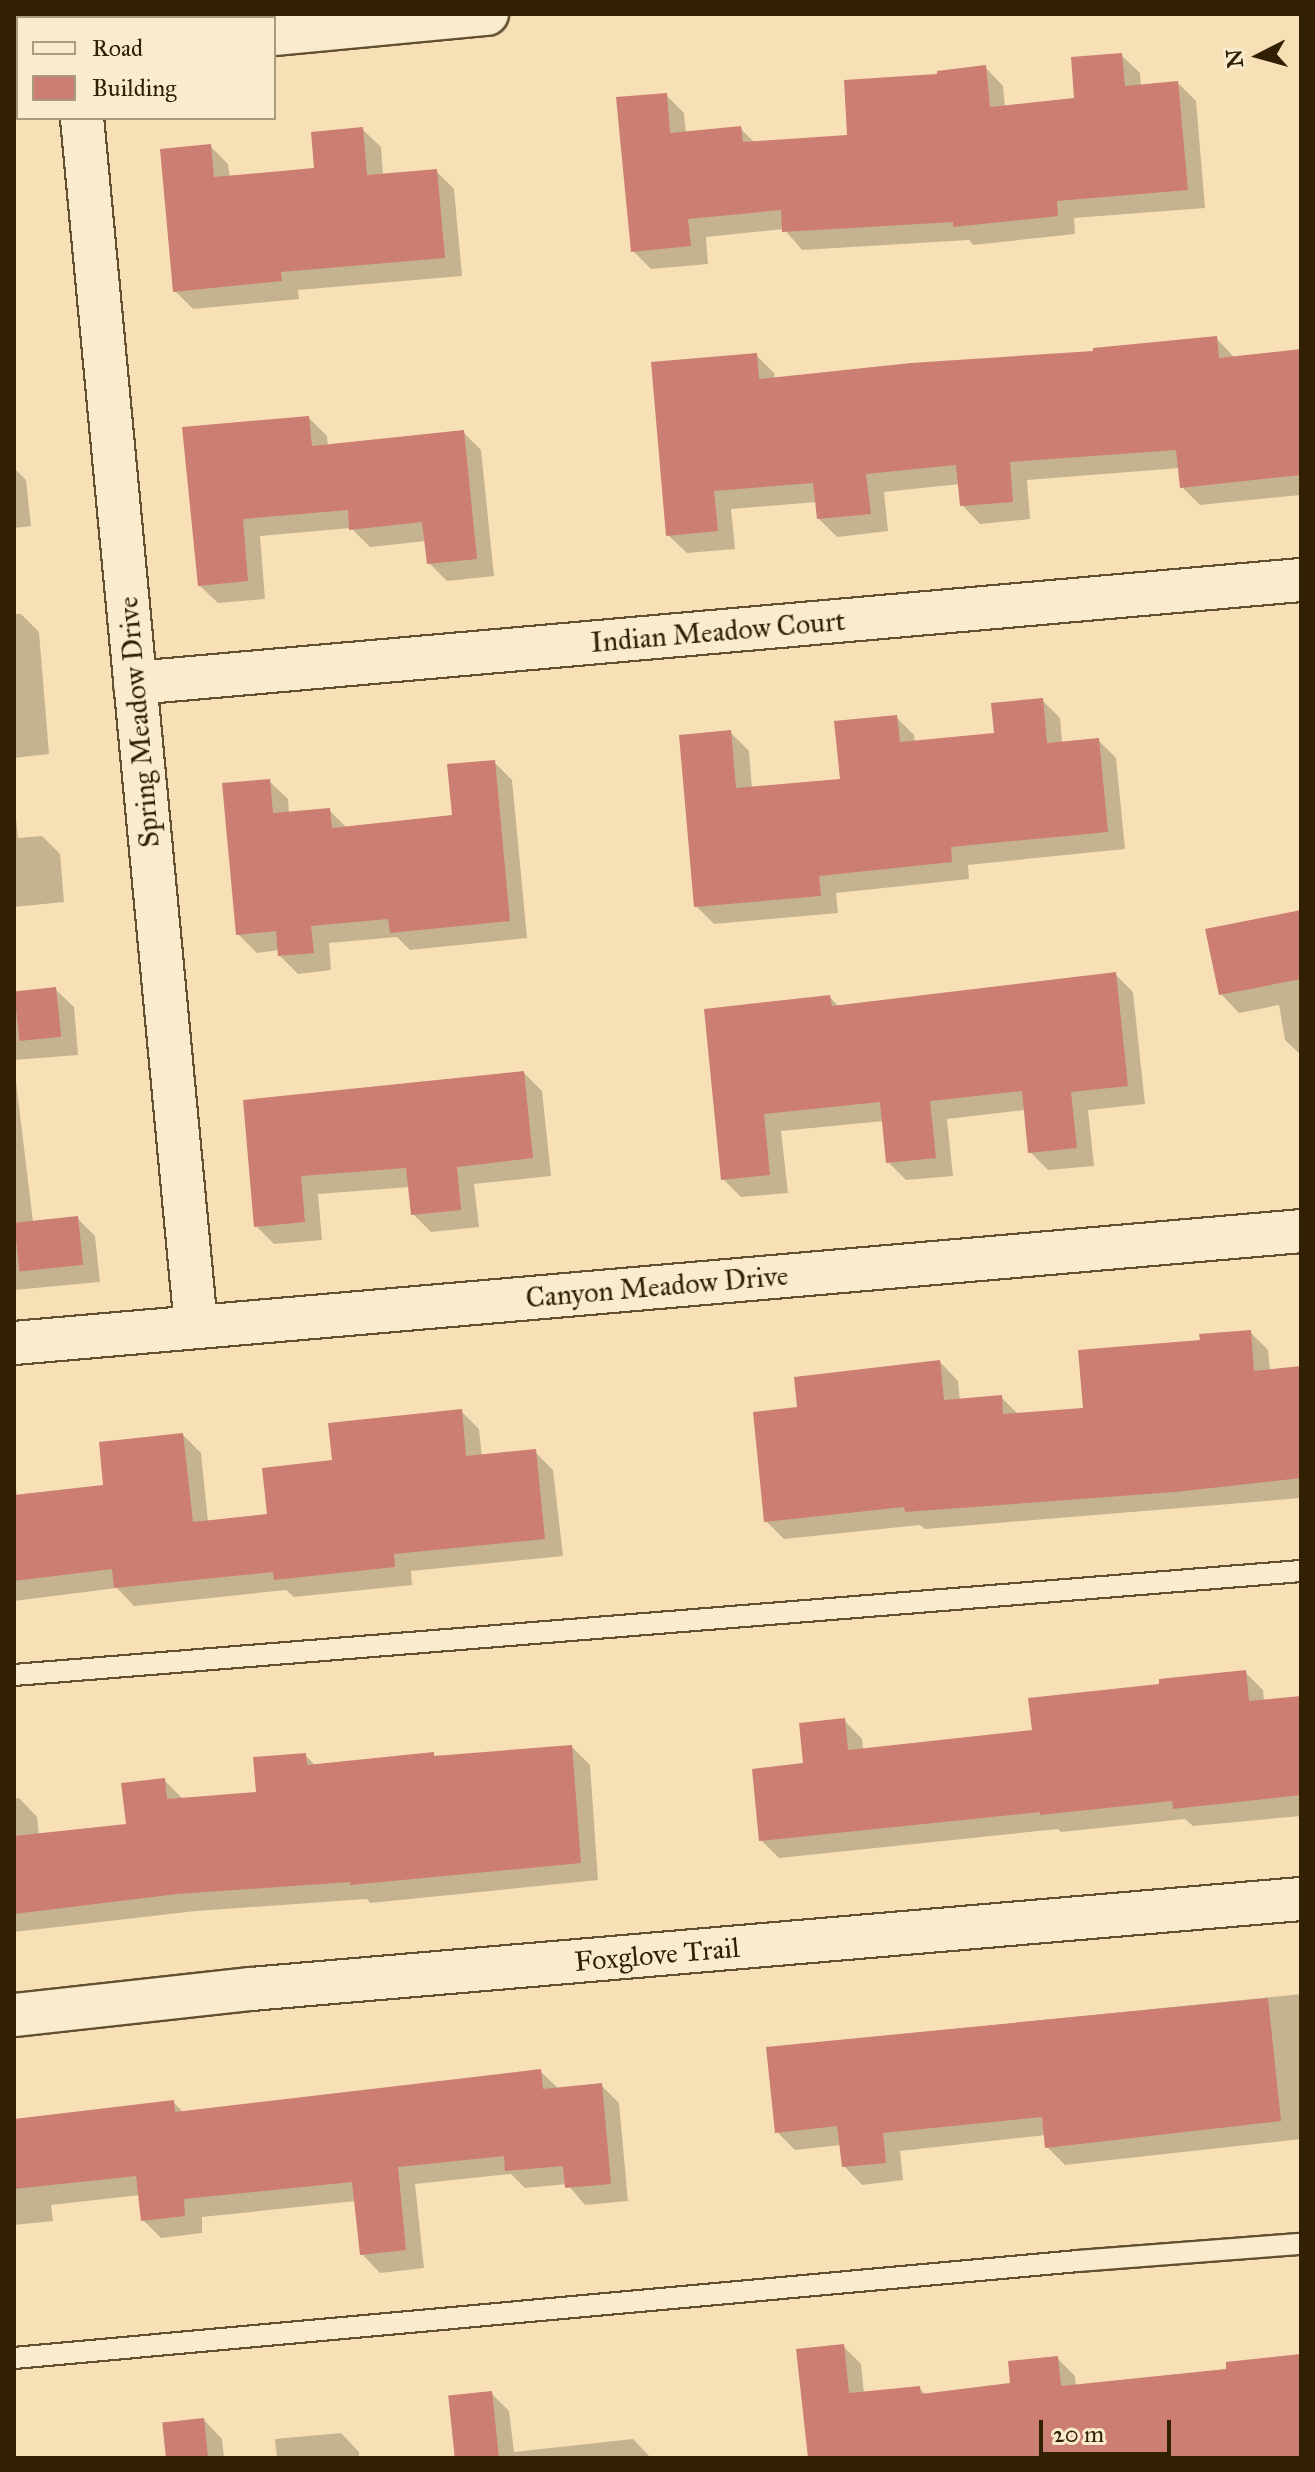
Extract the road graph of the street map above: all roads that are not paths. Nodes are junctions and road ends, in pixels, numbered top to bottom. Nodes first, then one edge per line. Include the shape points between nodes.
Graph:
1 (487, 14) edge
2 (276, 34) edge
3 (82, 120) edge
4 (1301, 580) edge
5 (135, 683) junction
6 (1301, 1231) edge
7 (196, 1327) junction
8 (14, 1343) edge
9 (1301, 1571) edge
10 (14, 1675) edge
11 (1301, 1899) edge
12 (14, 2015) edge
13 (1301, 2244) edge
14 (14, 2358) edge

1 - 2 street
3 - 5 street, Spring Meadow Drive
4 - 5 street, Indian Meadow Court
5 - 7 street, Spring Meadow Drive
6 - 7 street, Canyon Meadow Drive
7 - 8 street, Canyon Meadow Drive
9 - 10 lane
11 - 12 street, Foxglove Trail via 267,1988
13 - 14 lane

